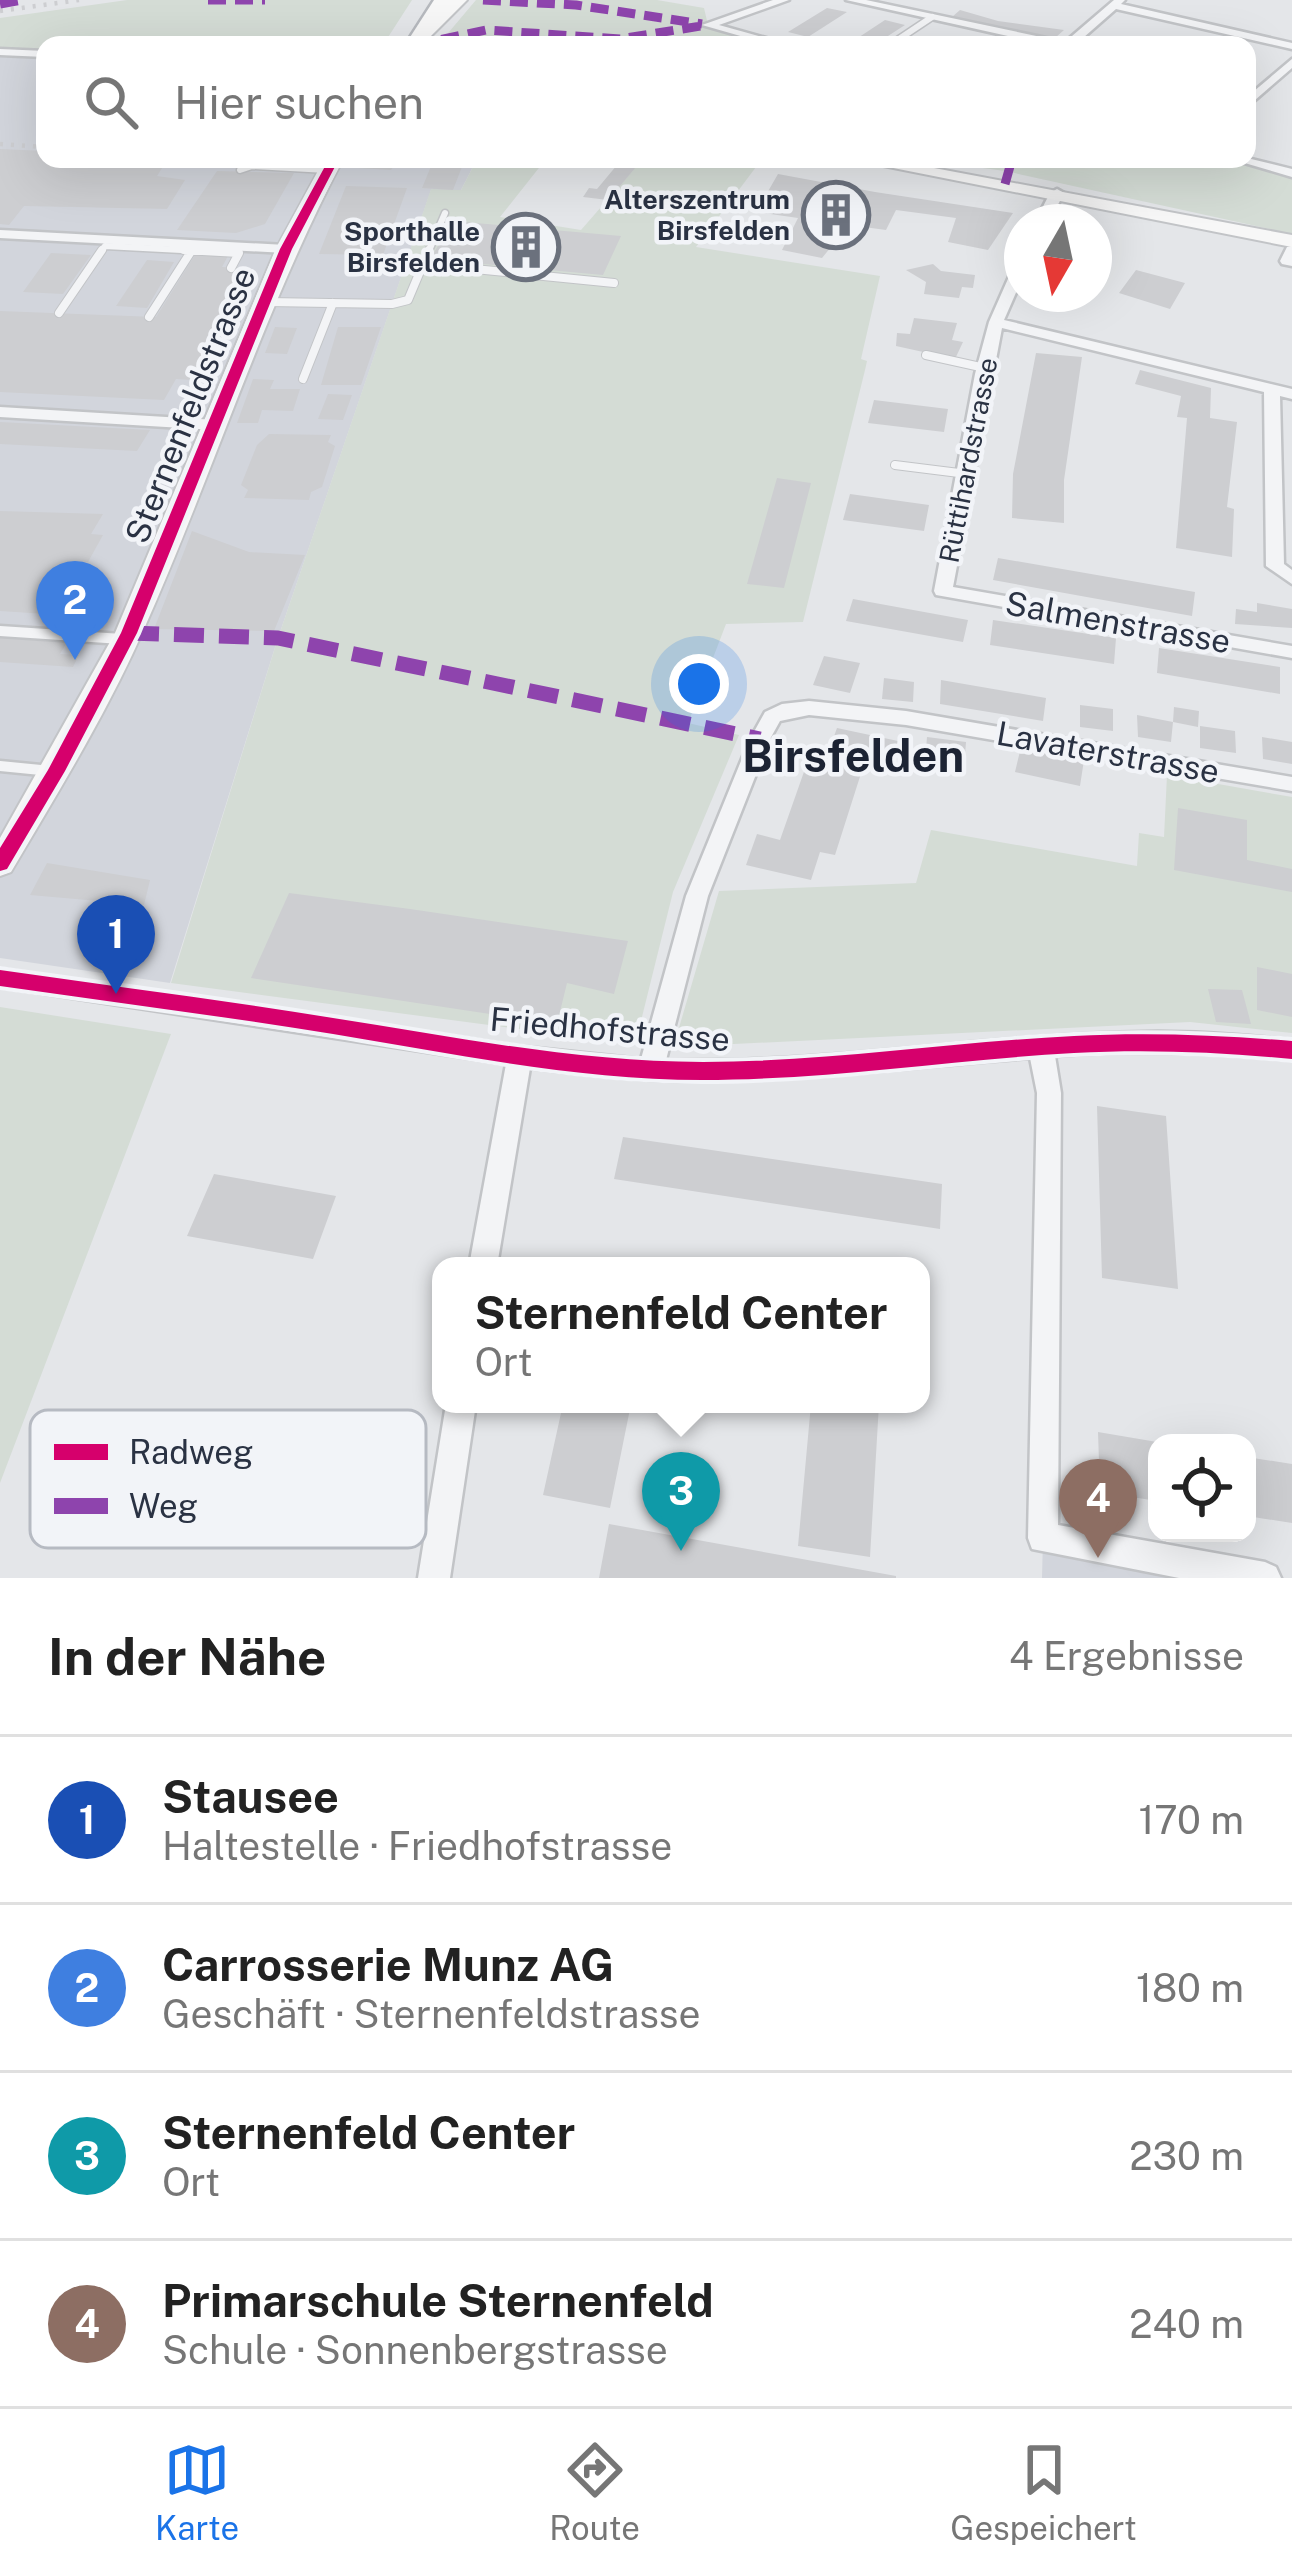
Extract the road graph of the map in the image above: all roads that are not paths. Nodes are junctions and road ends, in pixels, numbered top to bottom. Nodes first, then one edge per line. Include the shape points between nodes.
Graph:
1 (431, 0) edge
2 (444, 0) edge
3 (459, 0) edge
4 (784, 0) edge
5 (851, 0) edge
6 (1117, 3) edge
7 (932, 17) junction
8 (416, 36) edge
9 (419, 36) edge
10 (421, 36) edge
11 (750, 36) edge
12 (904, 36) edge
13 (1003, 36) edge
14 (1077, 36) edge
15 (1251, 36) edge
16 (1256, 37) edge
17 (1292, 46) edge
18 (0, 52) edge
19 (36, 54) edge
20 (1292, 62) edge
21 (1256, 89) edge
22 (1256, 163) edge
23 (246, 168) edge
24 (328, 168) edge
25 (910, 168) edge
26 (241, 170) dead end
27 (1292, 172) edge
28 (1058, 193) junction
29 (1052, 204) edge
30 (445, 213) dead end
31 (0, 234) edge
32 (1292, 245) edge
33 (194, 247) junction
34 (286, 249) junction
35 (1292, 262) edge
36 (424, 264) junction
37 (231, 268) dead end
38 (614, 283) dead end
39 (265, 302) junction
40 (333, 303) junction
41 (1004, 304) edge
42 (58, 313) dead end
43 (149, 317) dead end
44 (996, 322) junction
45 (926, 355) dead end
46 (985, 368) junction
47 (303, 379) dead end
48 (1272, 390) junction
49 (1292, 394) edge
50 (0, 412) edge
51 (216, 424) junction
52 (896, 464) dead end
53 (967, 474) junction
54 (1292, 578) edge
55 (943, 591) joint
56 (0, 631) edge
57 (125, 639) junction
58 (1292, 652) edge
59 (0, 766) edge
60 (56, 771) junction
61 (1292, 784) edge
62 (0, 864) edge
63 (0, 978) edge
64 (1041, 1048) junction
65 (1292, 1050) edge
66 (520, 1056) junction
67 (651, 1069) junction
68 (485, 1257) edge
69 (460, 1413) edge
70 (434, 1578) edge
71 (1265, 1578) edge

1 - 8 street
2 - 9 highway
3 - 10 street
4 - 11 street via 707,25
5 - 7 street
6 - 14 street
6 - 15 street
7 - 12 lane
7 - 13 street
16 - 17 street
18 - 19 street
20 - 21 street
22 - 27 street
23 - 26 lane
24 - 34 street, Sternenfeldstrasse
25 - 28 street
28 - 29 street
28 - 32 street
30 - 36 lane
31 - 33 street
32 - 35 street
33 - 34 street
33 - 37 lane via 239,254
33 - 42 lane via 105,246
33 - 43 lane
34 - 39 street, Sternenfeldstrasse
36 - 38 lane
36 - 40 lane via 408,300
39 - 40 lane
39 - 51 street, Sternenfeldstrasse
40 - 47 lane
41 - 44 street, Rüttihardstrasse
44 - 46 street, Rüttihardstrasse
44 - 48 street
45 - 46 lane
46 - 53 street, Rüttihardstrasse
48 - 49 street
48 - 54 street via 1275,566
50 - 51 street
51 - 57 street, Sternenfeldstrasse
52 - 53 lane
53 - 55 street, Rüttihardstrasse
55 - 58 street, Salmenstrasse
56 - 57 lane
57 - 60 street, Sternenfeldstrasse
59 - 60 lane
60 - 62 street, Sternenfeldstrasse
61 - 67 street, Lavaterstrasse via 906,718 782,711 760,739 697,896
63 - 66 street, Friedhofstrasse
64 - 65 street, Friedhofstrasse via 1205,1042
64 - 67 street, Friedhofstrasse via 751,1070
64 - 71 street via 1049,1093 1043,1538
66 - 67 street, Friedhofstrasse
66 - 68 street
69 - 70 street

